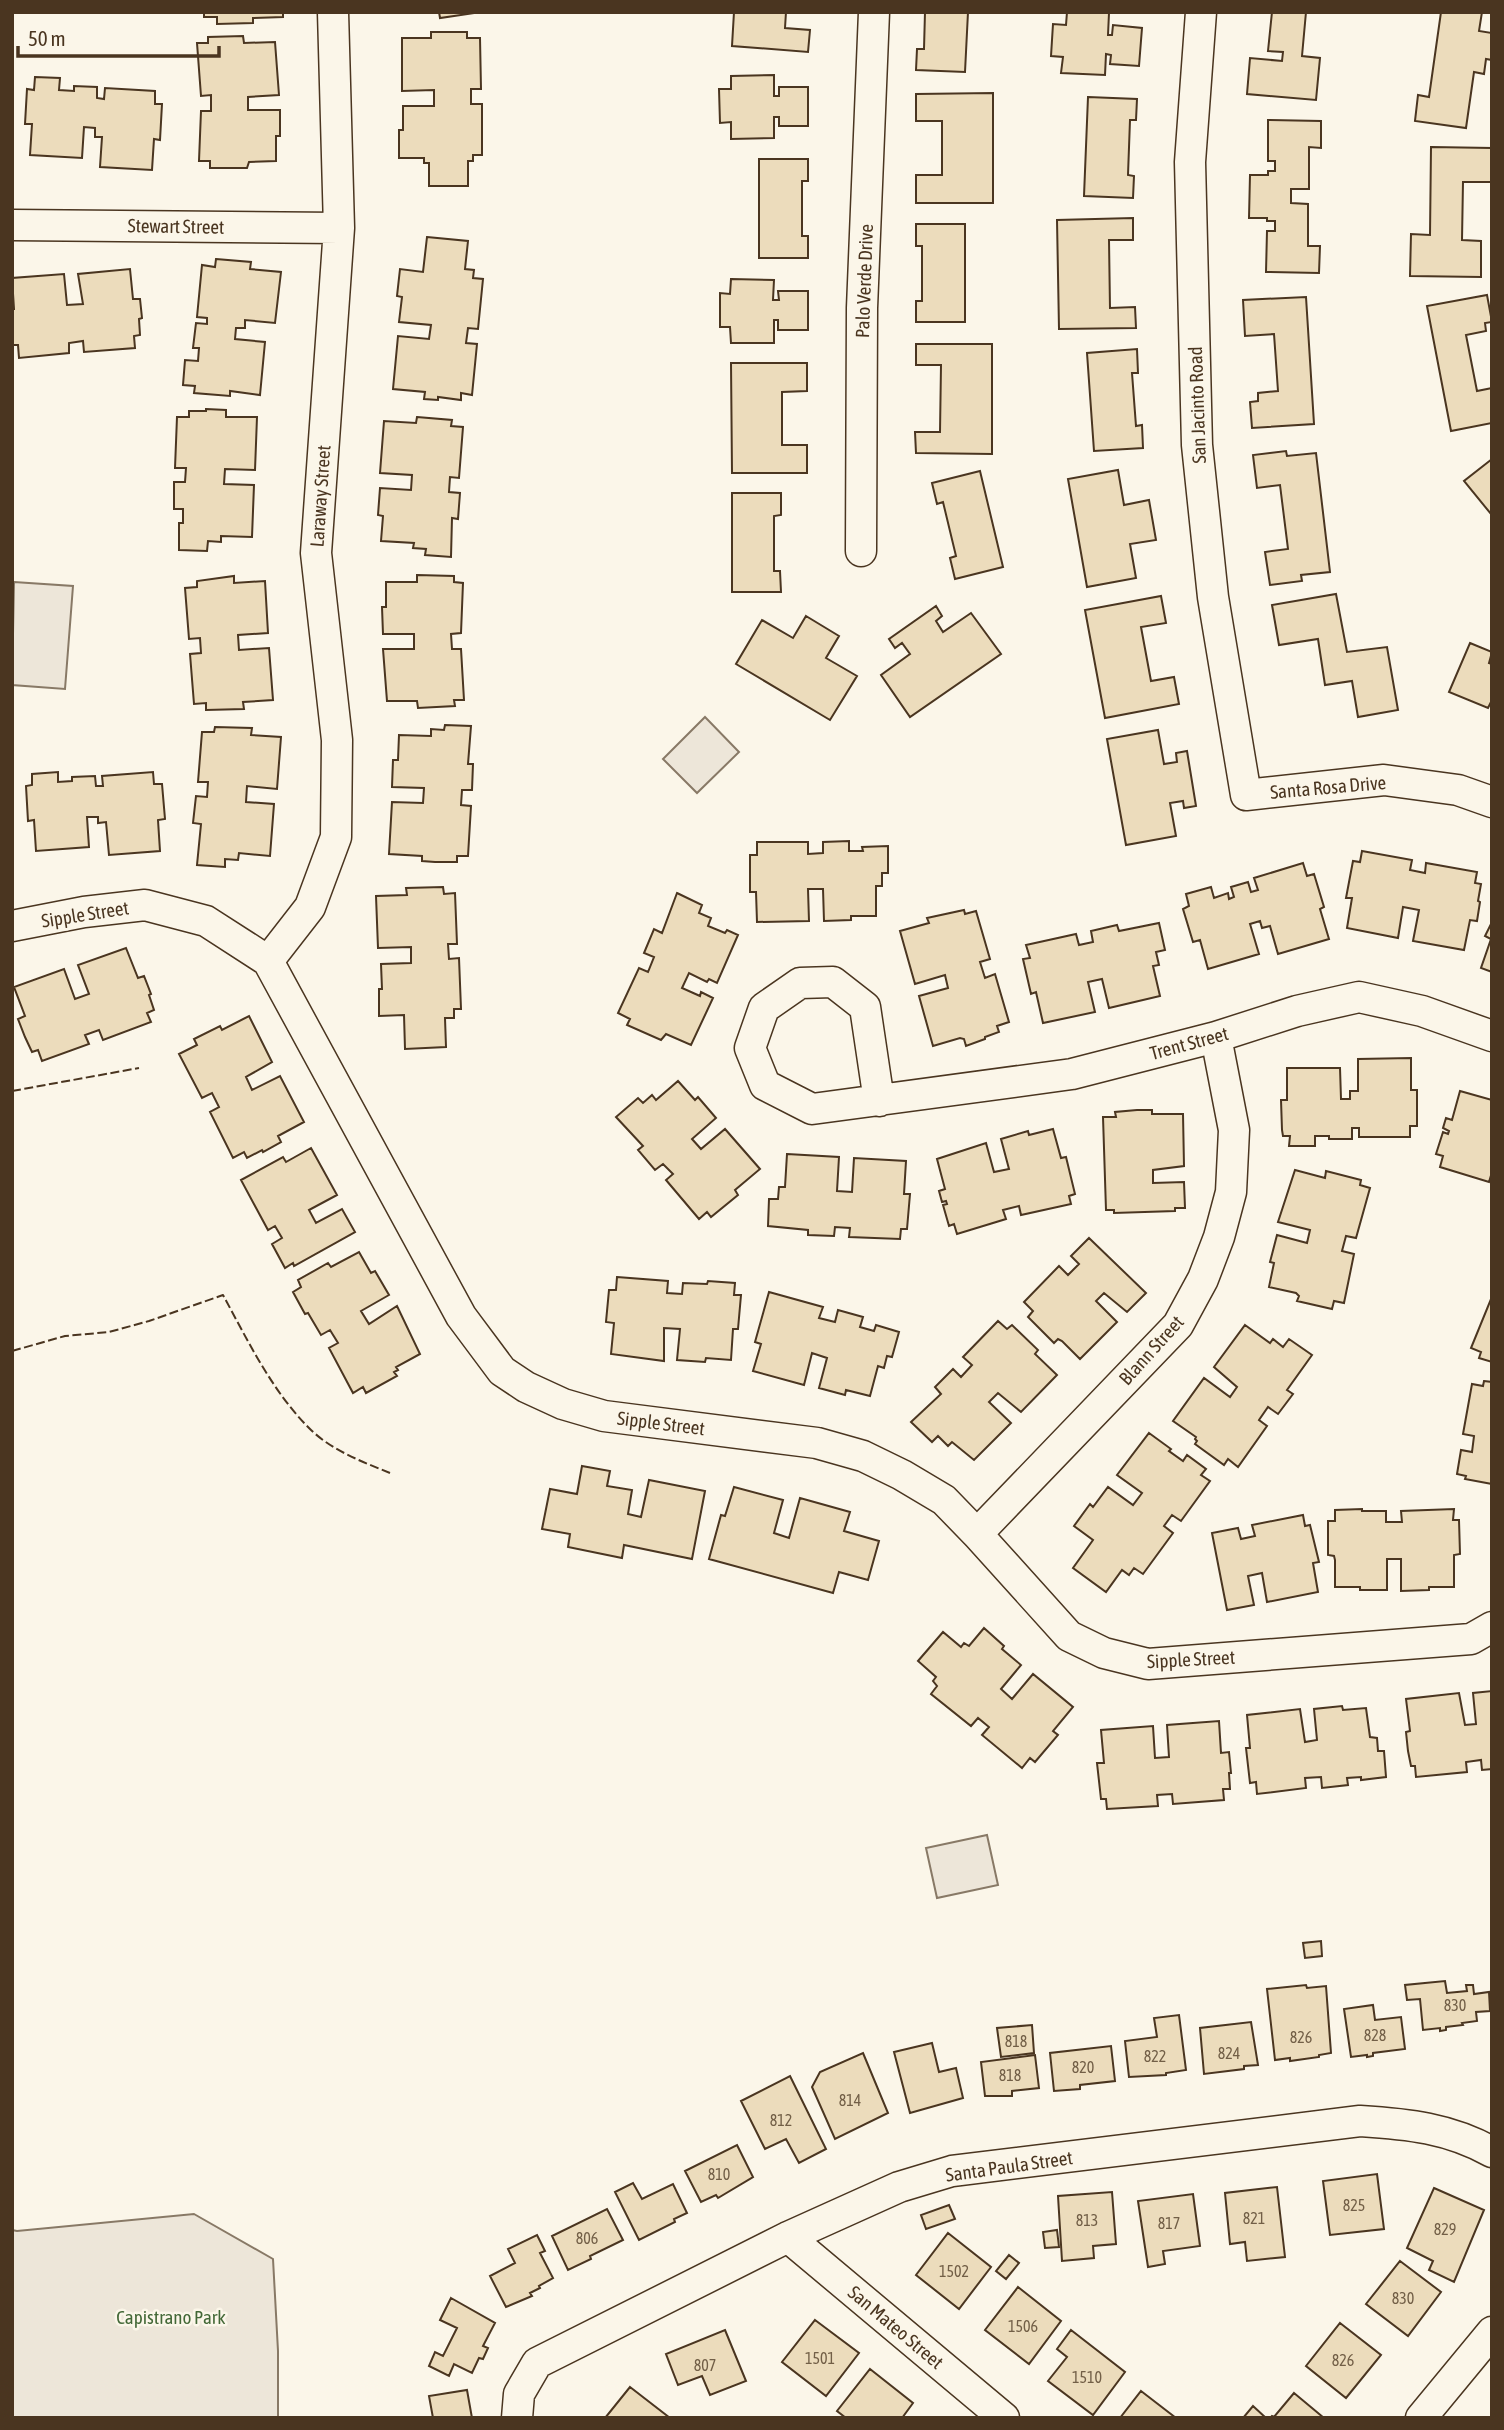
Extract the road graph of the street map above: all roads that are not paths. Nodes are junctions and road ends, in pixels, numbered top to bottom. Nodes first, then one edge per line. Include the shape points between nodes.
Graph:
1 (333, 12) edge
2 (874, 12) edge
3 (1201, 12) edge
4 (12, 225) edge
5 (339, 228) junction
6 (861, 551) dead end
7 (1246, 795) joint
8 (1492, 802) edge
9 (12, 926) edge
10 (268, 961) junction
11 (1492, 1036) edge
12 (1216, 1037) junction
13 (879, 1101) junction
14 (977, 1534) junction
15 (1492, 1628) edge
16 (1492, 2152) edge
17 (788, 2236) junction
18 (1492, 2332) edge
19 (517, 2418) edge
20 (1004, 2418) edge
21 (1421, 2418) edge

1 - 5 street, Laraway Street
2 - 6 street, Palo Verde Drive via 862,308
3 - 7 street, San Jacinto Road via 1191,162 1197,445 1213,597
4 - 5 street, Stewart Street
5 - 10 street, Laraway Street via 316,553 337,740 336,836 310,907
7 - 8 street, Santa Rosa Drive via 1384,780 1458,790
9 - 10 street, Sipple Street via 145,905 206,921
10 - 14 street, Sipple Street via 461,1316 502,1371 563,1404 604,1416 817,1443 863,1456 944,1500
11 - 12 street, Trent Street via 1422,1011 1359,997
12 - 13 street, Trent Street via 1072,1074
12 - 14 street, Blann Street via 1234,1130 1231,1192 1203,1279 1178,1325
13 - 13 street, Trent Street via 812,1109 765,1085 750,1048 764,1008 800,983 822,982 833,982 865,1007
14 - 15 street, Sipple Street via 1069,1636 1104,1653 1148,1664 1471,1639
16 - 17 street, Santa Paula Street via 1470,2139 1414,2124 1346,2122 952,2171 899,2187
17 - 19 street, Santa Paula Street via 537,2363 519,2394
17 - 20 street, San Mateo Street
18 - 21 street

